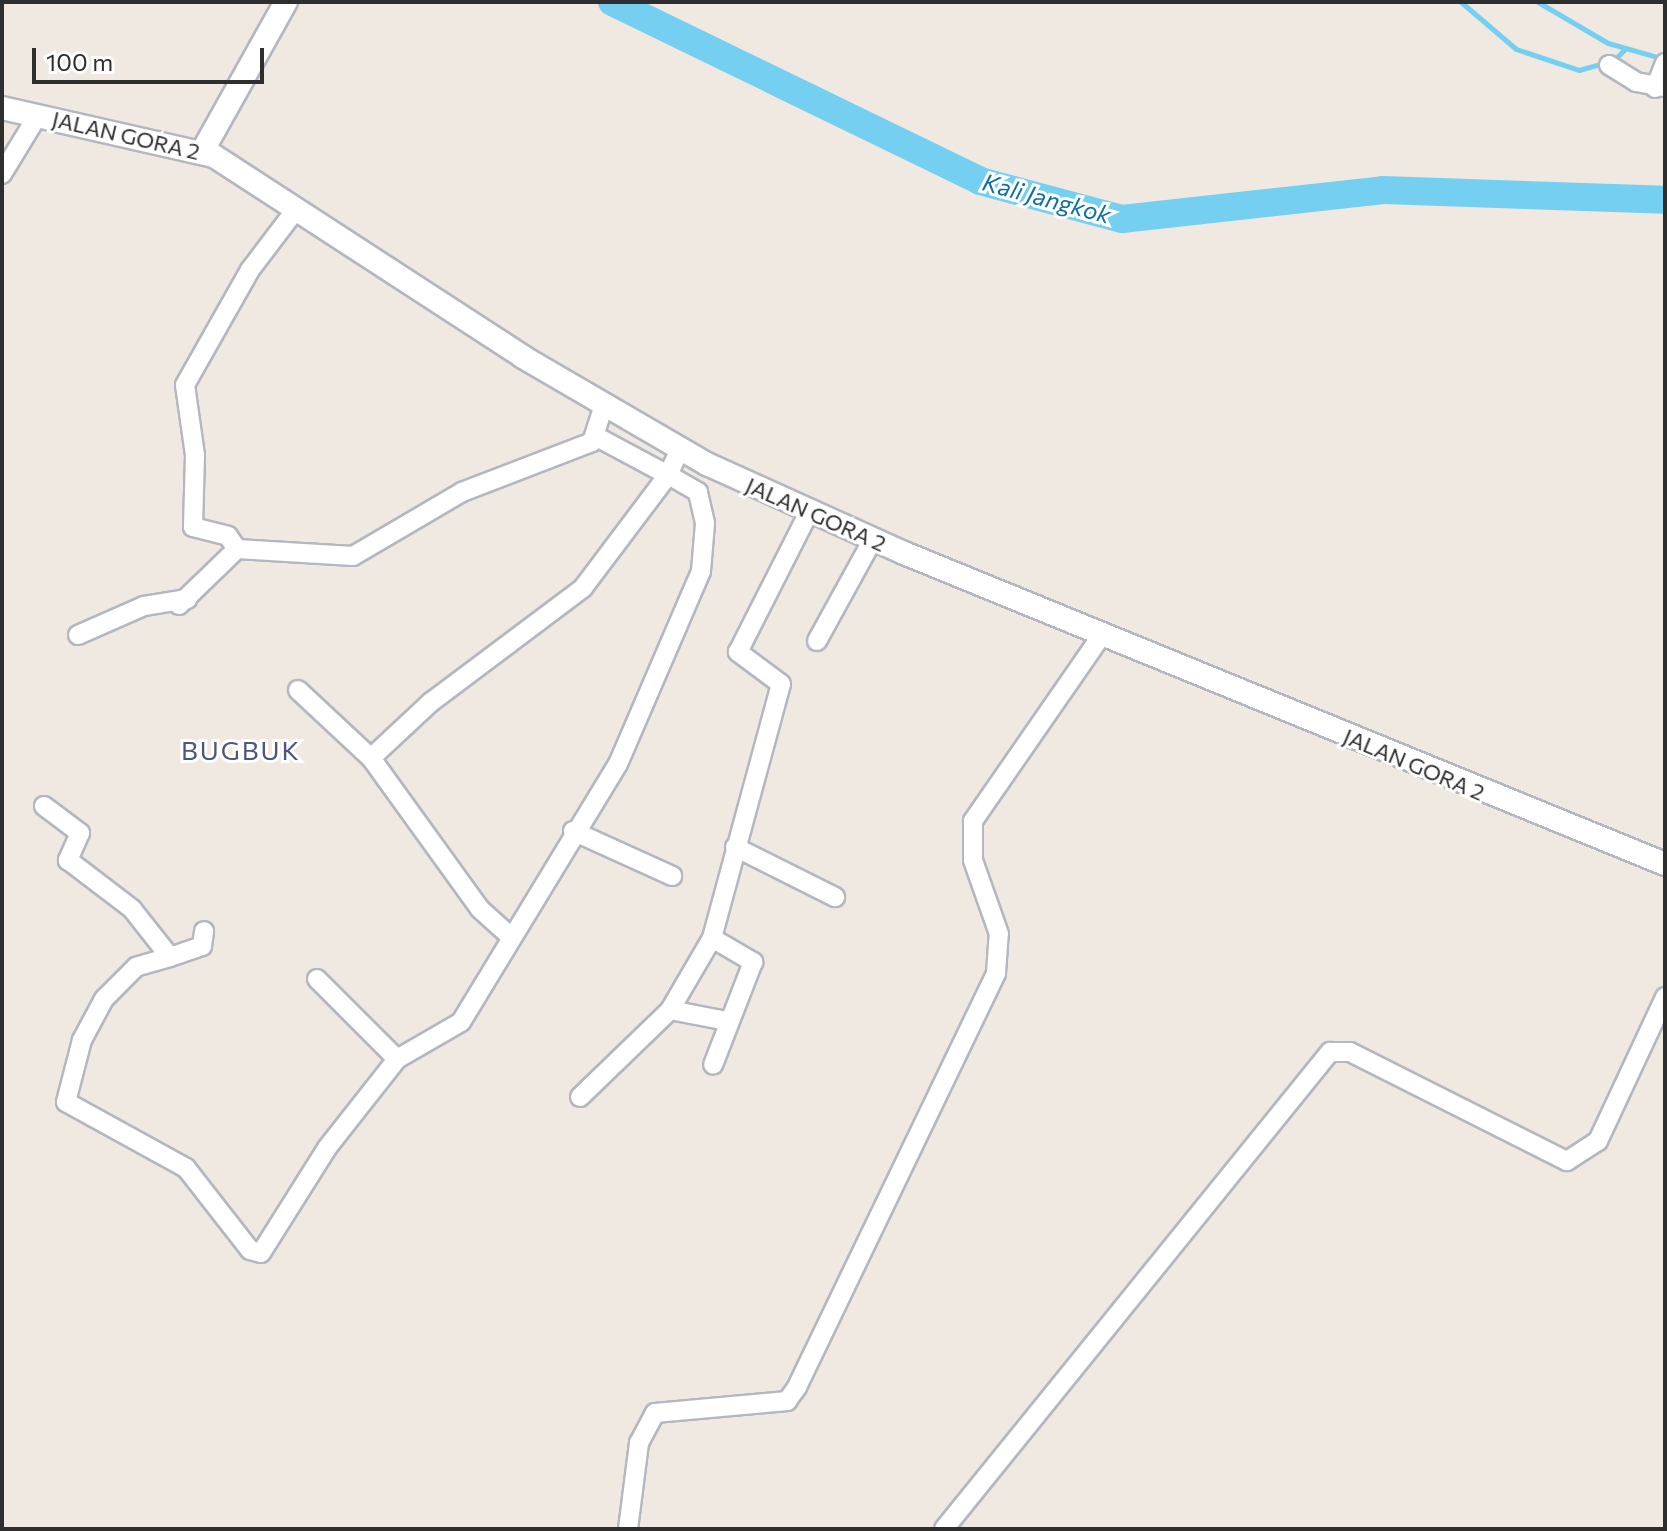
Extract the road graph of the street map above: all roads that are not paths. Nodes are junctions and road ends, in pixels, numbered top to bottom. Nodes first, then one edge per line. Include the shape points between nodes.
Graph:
1 (286, 2) edge
2 (1665, 63) edge
3 (1609, 65) dead end
4 (1659, 85) edge
5 (2, 108) edge
6 (38, 115) junction
7 (202, 152) junction
8 (2, 174) edge
9 (297, 208) junction
10 (604, 406) junction
11 (597, 437) junction
12 (680, 449) junction
13 (668, 475) junction
14 (809, 512) junction
15 (873, 539) junction
16 (237, 549) junction
17 (187, 599) junction
18 (169, 611) dead end
19 (78, 635) dead end
20 (1102, 635) junction
21 (817, 641) dead end
22 (298, 690) dead end
23 (371, 758) junction
24 (44, 806) dead end
25 (573, 831) junction
26 (735, 847) junction
27 (1665, 864) edge
28 (672, 876) dead end
29 (835, 897) dead end
30 (204, 931) dead end
31 (511, 937) junction
32 (712, 938) junction
33 (170, 957) junction
34 (317, 979) dead end
35 (1665, 997) edge
36 (670, 1010) junction
37 (727, 1021) junction
38 (397, 1059) junction
39 (713, 1065) dead end
40 (580, 1097) dead end
41 (628, 1529) edge
42 (944, 1529) edge

1 - 7 street
2 - 4 street
3 - 4 street
5 - 6 street, JALAN GORA 2
6 - 7 street, JALAN GORA 2
6 - 8 street
7 - 9 street, JALAN GORA 2
9 - 10 street, JALAN GORA 2
9 - 16 street via 250,270 185,385 194,446 193,527 228,536
10 - 11 street
10 - 12 street, JALAN GORA 2
11 - 13 street
11 - 16 street via 462,492 360,554 330,560
12 - 13 street
12 - 14 street, JALAN GORA 2
13 - 23 street via 583,588 431,702
13 - 25 street via 703,503 701,571 618,764
14 - 15 street, JALAN GORA 2
14 - 26 street via 738,652 781,684
15 - 20 street, JALAN GORA 2
15 - 21 street
16 - 17 street
17 - 18 street
17 - 19 street via 144,606
20 - 27 street, JALAN GORA 2
20 - 41 street via 973,821 973,860 999,934 996,973 797,1387 787,1401 655,1413 639,1443
22 - 23 street
23 - 31 street via 480,909
24 - 33 street via 80,833 68,860 132,909
25 - 28 street
25 - 31 street
26 - 29 street
26 - 32 street
30 - 33 street via 202,946
31 - 38 street via 461,1022
32 - 36 street
32 - 37 street via 753,960
33 - 38 street via 136,967 104,999 65,1097 186,1168 256,1253
34 - 38 street
35 - 42 street via 1598,1141 1567,1161 1350,1052 1330,1052
36 - 37 street
36 - 40 street
37 - 39 street

